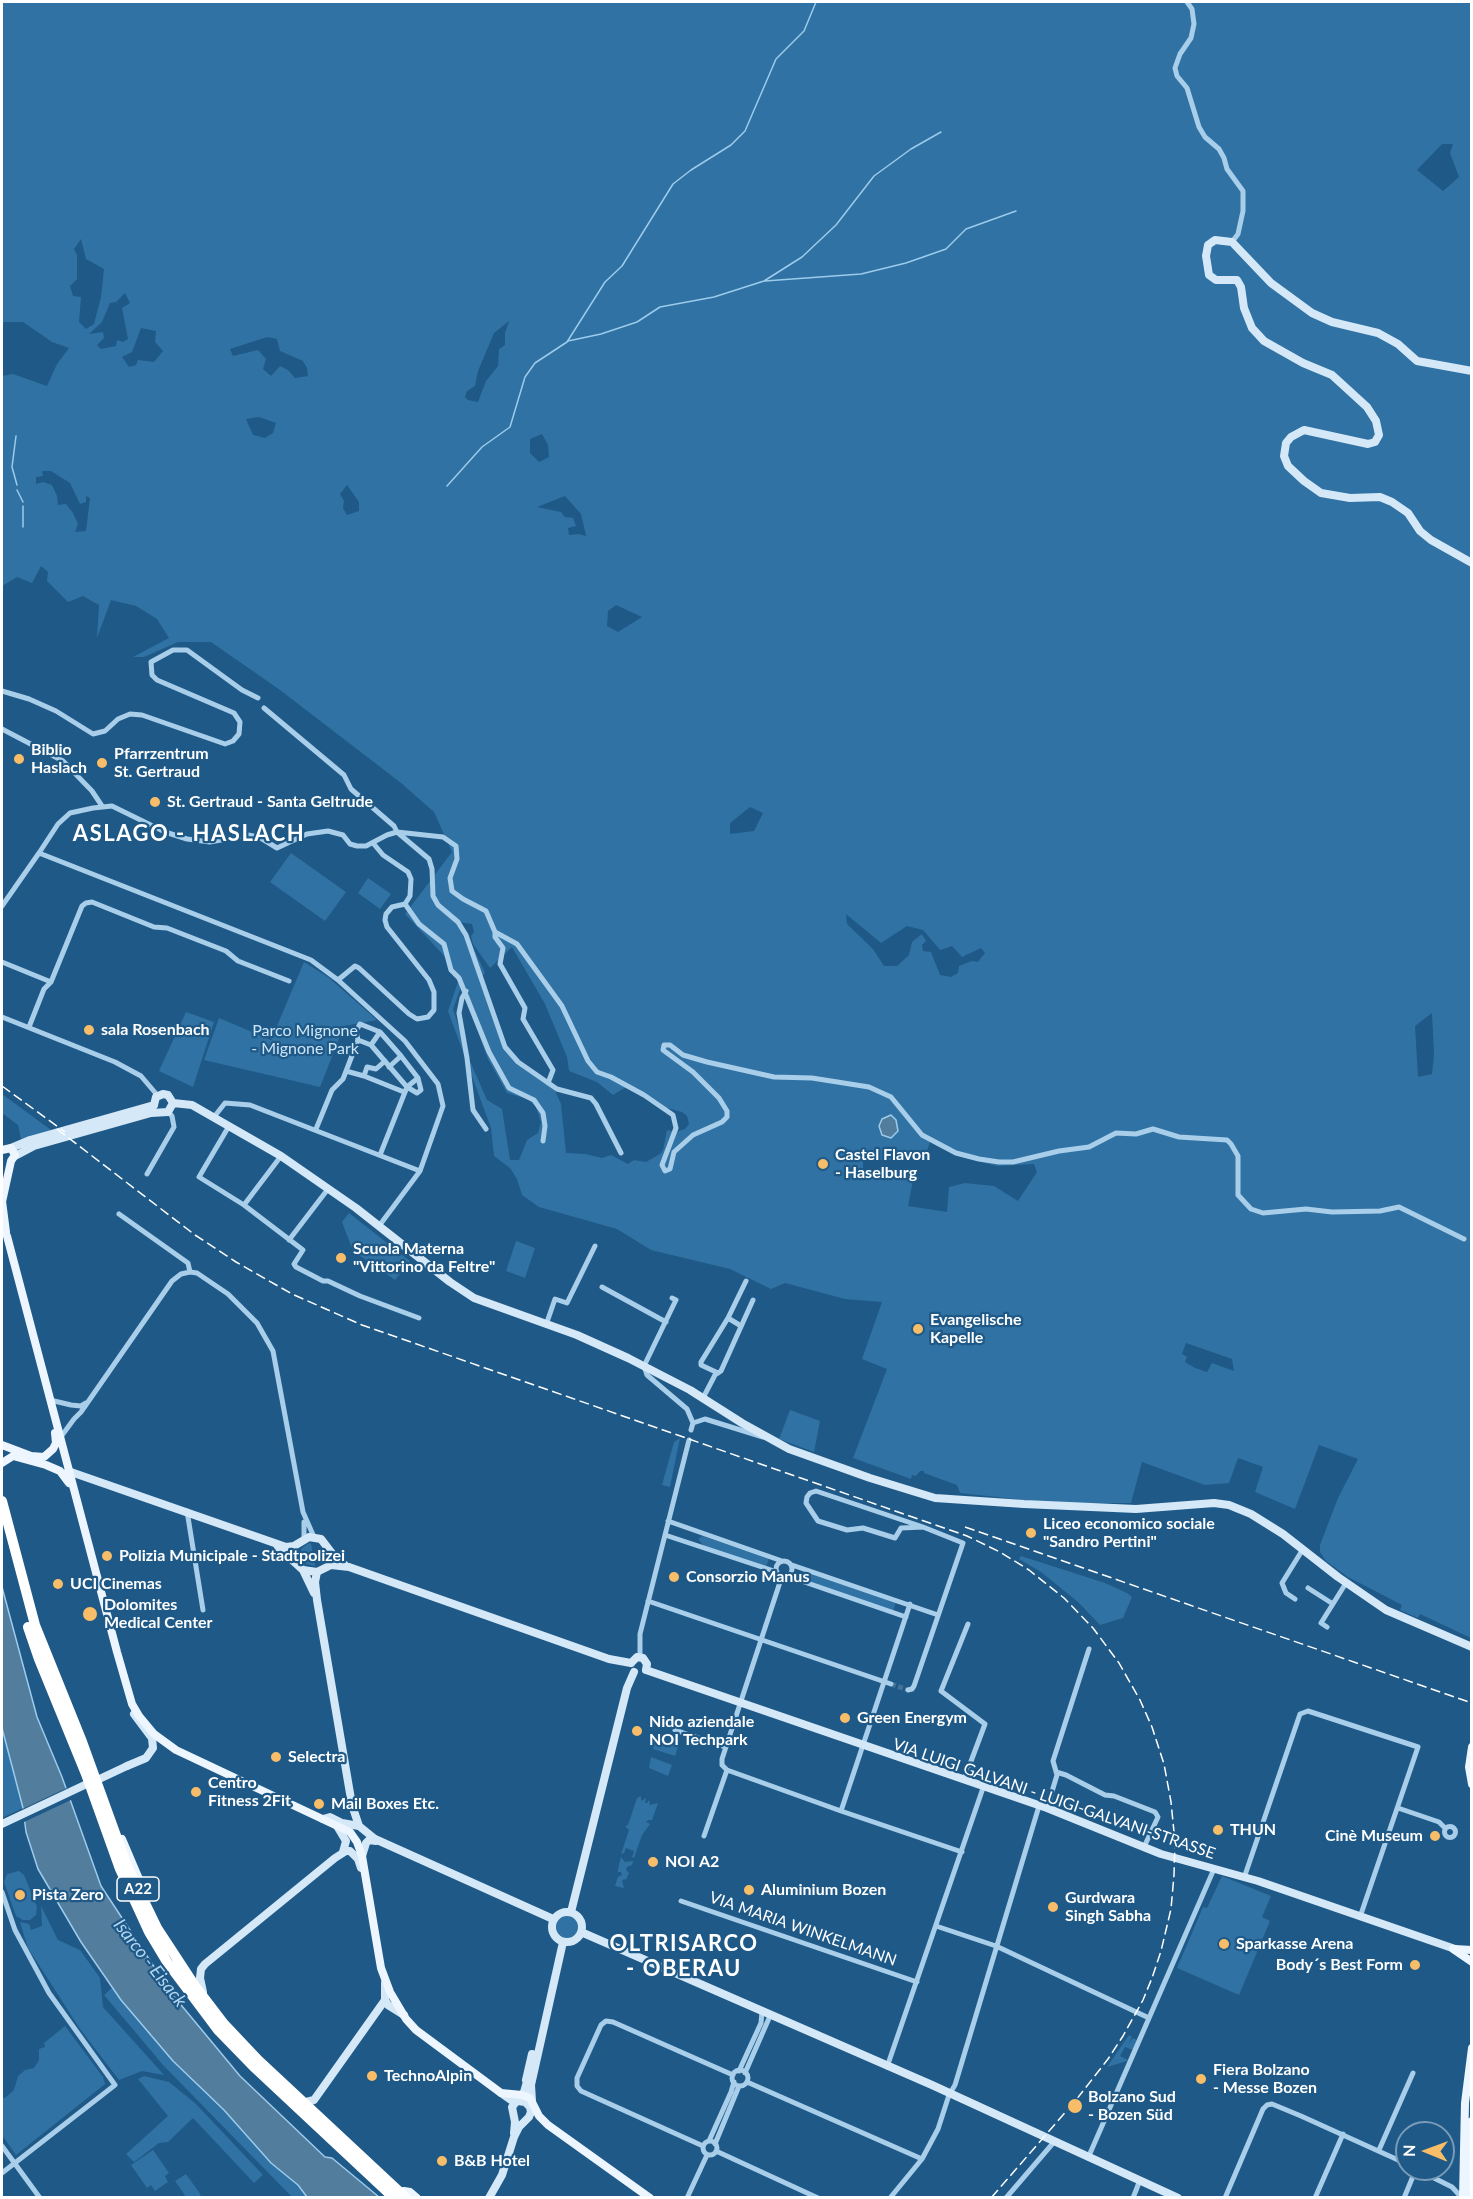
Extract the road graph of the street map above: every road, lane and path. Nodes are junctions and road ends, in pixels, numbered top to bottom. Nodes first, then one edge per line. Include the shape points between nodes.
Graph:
1 (1187, 2) edge
2 (1232, 242) junction
3 (1472, 371) edge
4 (1472, 563) edge
5 (2, 691) edge
6 (258, 698) dead end
7 (264, 708) dead end
8 (3, 732) edge
9 (102, 806) junction
10 (397, 832) junction
11 (373, 843) junction
12 (39, 853) junction
13 (405, 904) junction
14 (2, 906) edge
15 (495, 932) junction
16 (2, 962) edge
17 (338, 980) junction
18 (289, 981) dead end
19 (51, 982) junction
20 (466, 991) junction
21 (2, 1017) edge
22 (29, 1027) junction
23 (380, 1032) junction
24 (358, 1040) junction
25 (371, 1045) junction
26 (401, 1056) junction
27 (385, 1061) junction
28 (389, 1067) junction
29 (346, 1071) junction
30 (364, 1076) junction
31 (418, 1077) junction
32 (548, 1083) junction
33 (406, 1090) junction
34 (158, 1095) junction
35 (173, 1103) junction
36 (156, 1108) junction
37 (168, 1112) junction
38 (214, 1117) junction
39 (229, 1126) junction
40 (486, 1129) dead end
41 (316, 1130) junction
42 (543, 1141) dead end
43 (6, 1154) edge
44 (621, 1154) dead end
45 (380, 1155) junction
46 (281, 1156) junction
47 (420, 1171) junction
48 (147, 1174) dead end
49 (328, 1189) junction
50 (2, 1202) edge
51 (244, 1205) junction
52 (119, 1214) dead end
53 (379, 1226) junction
54 (2, 1228) edge
55 (4, 1237) edge
56 (1464, 1239) dead end
57 (289, 1240) junction
58 (595, 1246) dead end
59 (190, 1272) junction
60 (746, 1281) dead end
61 (602, 1287) dead end
62 (672, 1298) dead end
63 (753, 1300) dead end
64 (419, 1318) dead end
65 (728, 1318) junction
66 (666, 1322) junction
67 (546, 1325) junction
68 (741, 1326) junction
69 (644, 1366) junction
70 (718, 1373) junction
71 (703, 1398) junction
72 (49, 1400) junction
73 (86, 1403) junction
74 (54, 1419) junction
75 (693, 1423) junction
76 (691, 1430) dead end
77 (60, 1438) junction
78 (768, 1438) junction
79 (689, 1440) dead end
80 (2, 1445) edge
81 (2, 1462) edge
82 (68, 1471) junction
83 (86, 1477) junction
84 (2, 1493) edge
85 (76, 1497) junction
86 (2, 1501) edge
87 (187, 1511) junction
88 (304, 1517) junction
89 (668, 1521) junction
90 (2, 1522) edge
91 (923, 1527) junction
92 (700, 1533) junction
93 (665, 1535) junction
94 (314, 1537) junction
95 (301, 1541) junction
96 (273, 1544) junction
97 (696, 1545) junction
98 (1303, 1549) junction
99 (330, 1550) junction
100 (296, 1561) junction
101 (782, 1561) junction
102 (792, 1565) junction
103 (326, 1566) junction
104 (349, 1567) junction
105 (303, 1570) junction
106 (317, 1572) junction
107 (785, 1575) junction
108 (1346, 1583) junction
109 (1308, 1588) dead end
110 (1295, 1599) dead end
111 (317, 1600) junction
112 (648, 1601) junction
113 (910, 1604) junction
114 (1333, 1604) junction
115 (204, 1610) dead end
116 (938, 1615) junction
117 (906, 1617) junction
118 (968, 1624) dead end
119 (1326, 1627) dead end
120 (762, 1641) junction
121 (1472, 1647) edge
122 (1089, 1649) dead end
123 (640, 1657) junction
124 (631, 1664) junction
125 (646, 1670) junction
126 (634, 1672) junction
127 (883, 1682) junction
128 (891, 1684) tunnel mouth
129 (910, 1690) dead end
130 (132, 1704) junction
131 (740, 1704) junction
132 (76, 1720) junction
133 (675, 1730) dead end
134 (862, 1746) junction
135 (725, 1747) junction
136 (1472, 1747) edge
137 (727, 1770) junction
138 (1056, 1772) junction
139 (963, 1781) junction
140 (92, 1784) junction
141 (1471, 1784) edge
142 (983, 1788) junction
143 (1043, 1807) junction
144 (1398, 1808) junction
145 (840, 1811) junction
146 (354, 1813) junction
147 (323, 1819) junction
148 (348, 1823) junction
149 (2, 1824) edge
150 (336, 1824) junction
151 (117, 1826) junction
152 (359, 1826) junction
153 (1445, 1828) dead end
154 (704, 1836) dead end
155 (382, 1842) junction
156 (1144, 1847) junction
157 (343, 1852) junction
158 (962, 1852) junction
159 (362, 1856) junction
160 (1214, 1869) junction
161 (1244, 1878) junction
162 (366, 1883) junction
163 (2, 1892) edge
164 (681, 1901) dead end
165 (571, 1912) junction
166 (1360, 1917) junction
167 (553, 1919) junction
168 (936, 1926) junction
169 (582, 1932) junction
170 (563, 1942) junction
171 (996, 1946) junction
172 (1453, 1949) junction
173 (1472, 1954) edge
174 (1472, 1962) edge
175 (385, 1980) junction
176 (917, 1982) junction
177 (203, 1992) junction
178 (385, 2000) junction
179 (766, 2014) junction
180 (404, 2015) junction
181 (1149, 2018) junction
182 (540, 2040) junction
183 (1472, 2048) edge
184 (887, 2067) junction
185 (739, 2073) junction
186 (1413, 2073) dead end
187 (734, 2082) junction
188 (747, 2082) junction
189 (739, 2086) junction
190 (949, 2095) junction
191 (518, 2097) junction
192 (532, 2101) junction
193 (306, 2102) junction
194 (537, 2112) junction
195 (1472, 2121) edge
196 (1343, 2134) junction
197 (1471, 2134) edge
198 (514, 2137) junction
199 (712, 2142) junction
200 (1054, 2142) junction
201 (2, 2146) edge
202 (703, 2146) junction
203 (1379, 2150) junction
204 (716, 2151) junction
205 (707, 2155) junction
206 (1088, 2158) junction
207 (1395, 2158) edge
208 (922, 2160) junction
209 (14, 2163) junction
210 (2, 2173) edge
211 (1463, 2178) junction
212 (1140, 2180) junction
213 (1411, 2181) edge
214 (1440, 2181) edge
215 (1446, 2184) junction
216 (405, 2194) edge
217 (40, 2198) edge
218 (394, 2198) edge
219 (412, 2198) edge
220 (417, 2198) edge
221 (489, 2198) edge
222 (650, 2198) edge
223 (687, 2198) edge
224 (818, 2198) edge
225 (890, 2198) edge
226 (1006, 2198) edge
227 (1133, 2198) edge
228 (1178, 2198) edge
229 (1225, 2198) edge
230 (1315, 2198) edge
231 (1404, 2198) edge
232 (1462, 2198) edge
233 (1470, 2198) edge

1 - 2 street via 1194,24 1175,68 1187,88 1199,127 1219,149 1242,191 1243,211
2 - 3 main road via 1271,283 1312,313 1344,326 1378,333 1417,361
2 - 4 main road via 1215,240 1208,245 1209,275 1216,280 1237,280 1252,328 1264,341 1332,375 1367,407 1376,421 1379,435 1368,444 1304,430 1287,443 1284,456 1288,466 1321,493 1350,498 1380,497 1392,502 1408,513 1431,540
5 - 6 street via 57,711 93,734 105,731 130,714 225,744 238,734 240,722 234,713 157,680 152,675 151,662 173,650 187,650
7 - 10 street via 344,775 351,789
8 - 9 street via 63,762
9 - 11 street via 123,810 157,829 187,839 222,841 248,835 277,848 307,834 328,831 343,835 357,846
9 - 12 street via 63,818
10 - 11 street
10 - 15 street via 442,837 456,846 457,859 450,878 452,891 486,911
10 - 32 street via 429,859 433,896 466,935 505,1047
11 - 13 street via 408,872 410,896
12 - 14 street
12 - 17 street via 312,960
13 - 17 street via 392,907 385,920 429,980 434,992 434,1010 429,1017 417,1019 359,968 354,966
13 - 20 street via 419,924 444,944 451,970
15 - 32 street via 503,948 500,964 525,1008 523,1019 553,1070
15 - 56 street via 517,944 541,975 597,1072 644,1095 673,1115 676,1128 662,1166 665,1171 670,1170 672,1156 693,1135 727,1117 719,1098 663,1050 664,1045 670,1045 707,1062 774,1077 869,1087 891,1097 922,1135 956,1153 979,1159 1013,1162 1089,1147 1116,1133 1136,1134 1154,1129 1179,1137 1221,1139 1231,1144 1238,1156 1238,1195 1251,1209 1263,1213 1399,1207
16 - 19 street
17 - 47 street via 405,1041 438,1084 443,1106
18 - 19 street via 238,961 226,951 92,902 82,906
19 - 22 street via 44,989
20 - 40 street via 459,1014 473,1110
20 - 42 street via 489,1052 509,1088 534,1100 543,1113
21 - 22 street
22 - 34 street via 115,1062 141,1076
23 - 24 street via 360,1024 356,1031
23 - 25 street
23 - 26 street
24 - 25 street
24 - 29 street
25 - 27 street
26 - 28 street
26 - 31 street
27 - 28 street
27 - 30 street via 376,1069 368,1067
28 - 33 street
29 - 30 street
29 - 41 street via 332,1090
30 - 33 street
31 - 33 street
31 - 33 street via 421,1090
32 - 44 street via 564,1092 591,1098
33 - 45 street
34 - 35 main road via 168,1095
34 - 36 main road
35 - 37 main road
35 - 38 main road via 192,1105
36 - 37 main road
36 - 43 main road via 30,1140
37 - 48 street via 174,1126
38 - 39 main road
38 - 41 street via 225,1103 250,1105
39 - 46 main road
39 - 51 street via 199,1177
41 - 45 street
43 - 50 main road
45 - 47 street
46 - 49 main road
46 - 51 street
47 - 53 street
49 - 53 main road
49 - 57 street
50 - 55 main road
51 - 57 street
52 - 59 street via 188,1263
53 - 67 main road via 467,1294
54 - 55 main road
55 - 72 main road
57 - 64 street via 303,1250 294,1264 296,1268
58 - 67 street via 567,1303 555,1299
59 - 73 street via 172,1281
59 - 88 street via 228,1294 256,1323 273,1350
60 - 65 street
61 - 66 street
62 - 66 street via 676,1300
63 - 68 street
65 - 68 street
65 - 70 street via 700,1362
66 - 69 street
67 - 69 main road
68 - 70 street
69 - 71 main road
69 - 75 street via 647,1375 687,1408
70 - 71 street
71 - 78 main road
72 - 73 street via 81,1406
72 - 74 main road
73 - 77 street
74 - 77 main road
74 - 80 main road via 56,1443 44,1457
75 - 76 street
75 - 78 street via 705,1419
77 - 82 main road
78 - 98 main road via 789,1449 935,1498 1136,1509 1229,1505 1251,1514
79 - 89 street
81 - 85 main road via 13,1456 54,1468 64,1475
82 - 83 main road
82 - 85 main road
83 - 85 main road via 77,1484
83 - 87 main road
84 - 132 main road via 40,1628
85 - 130 main road
86 - 216 highway, A22, bridge via 35,1625 127,1866 157,1928 195,1986 251,2053
87 - 96 main road
87 - 115 street
88 - 94 street
88 - 95 street via 306,1531
89 - 92 street
89 - 93 street
90 - 218 highway, A22, bridge via 39,1659 120,1869 149,1932 218,2030
91 - 91 street via 816,1491 807,1497 806,1503 818,1521 847,1530 863,1528 895,1538 901,1528
91 - 116 street via 963,1543
92 - 97 street
92 - 101 street
93 - 97 street
93 - 112 street
94 - 95 main road
94 - 99 main road
95 - 96 main road via 288,1547
95 - 100 main road via 295,1551
96 - 100 main road
97 - 107 street
98 - 108 main road
98 - 110 street via 1282,1583 1286,1593
99 - 103 main road
99 - 104 main road
100 - 105 main road
101 - 102 street
101 - 107 street via 778,1564
102 - 107 street via 793,1569
102 - 113 street
103 - 104 main road
103 - 106 main road
104 - 124 main road
105 - 106 main road
105 - 111 main road
106 - 111 main road
107 - 117 street
107 - 120 street
108 - 114 street
108 - 121 main road via 1386,1610
109 - 114 street
111 - 146 main road
112 - 120 street
112 - 123 street via 640,1634
113 - 116 street
113 - 117 street
114 - 119 street via 1321,1623
116 - 129 street
117 - 127 street
118 - 139 street via 940,1691 985,1724
120 - 127 street
120 - 131 street
122 - 138 street via 1053,1761
123 - 124 main road
123 - 125 main road via 646,1660
124 - 126 main road
125 - 126 main road
125 - 131 main road, VIA LUIGI GALVANI - LUIGI-GALVANI-STRASSE
126 - 165 main road
127 - 128 street
127 - 134 street
130 - 140 main road, bridge via 133,1712 152,1738 153,1748 146,1758
130 - 147 main road via 144,1724 176,1750
131 - 134 main road, VIA LUIGI GALVANI - LUIGI-GALVANI-STRASSE
131 - 135 street
132 - 140 main road via 76,1733
132 - 151 main road
133 - 135 street
134 - 139 main road, VIA LUIGI GALVANI - LUIGI-GALVANI-STRASSE
134 - 145 street
135 - 137 street via 721,1762
136 - 141 main road
137 - 145 street
137 - 154 street
138 - 143 street
138 - 156 street via 1155,1812 1158,1817
139 - 142 main road, VIA LUIGI GALVANI - LUIGI-GALVANI-STRASSE
140 - 149 main road
140 - 151 main road via 103,1813
142 - 143 main road, VIA LUIGI GALVANI - LUIGI-GALVANI-STRASSE
142 - 158 street
143 - 156 main road, VIA LUIGI GALVANI - LUIGI-GALVANI-STRASSE
143 - 171 street
144 - 153 street via 1439,1822
144 - 161 street via 1418,1747 1308,1710 1300,1714
144 - 166 street
145 - 158 street
146 - 148 main road
146 - 152 main road
147 - 148 main road via 330,1817
147 - 150 main road
148 - 152 main road
150 - 157 main road via 346,1841
150 - 159 main road via 353,1835
151 - 177 main road via 152,1907
152 - 155 main road
155 - 159 main road via 369,1840
155 - 167 main road
156 - 160 main road, VIA LUIGI GALVANI - LUIGI-GALVANI-STRASSE
157 - 162 main road via 350,1851 356,1856
157 - 177 main road via 201,1969
158 - 168 street
159 - 162 main road
160 - 161 main road, VIA LUIGI GALVANI - LUIGI-GALVANI-STRASSE
160 - 181 street
161 - 166 main road, VIA LUIGI GALVANI - LUIGI-GALVANI-STRASSE
162 - 175 main road
163 - 209 street via 15,1930 49,1993 115,2085
164 - 176 street, VIA MARIA WINKELMANN
165 - 167 main road
165 - 169 main road via 581,1920
166 - 172 main road, VIA LUIGI GALVANI - LUIGI-GALVANI-STRASSE
167 - 170 main road via 551,1930
168 - 171 street
168 - 176 street
169 - 170 main road via 572,1942
169 - 179 main road
170 - 182 main road
171 - 181 street
171 - 190 street
172 - 173 main road
172 - 174 main road
175 - 178 main road
175 - 180 main road
176 - 184 street
177 - 193 main road via 252,2051
178 - 180 main road
178 - 193 main road via 314,2100
179 - 184 main road
179 - 185 street
180 - 191 main road via 416,2030 501,2093
181 - 206 street
182 - 191 main road
182 - 192 main road via 530,2090
183 - 211 main road via 1465,2103
184 - 190 main road
185 - 187 street
185 - 188 street via 748,2077
185 - 202 street via 613,2022 601,2025 577,2078 580,2091
186 - 203 street
187 - 189 street
187 - 199 street
188 - 189 street
188 - 208 street
189 - 199 street
190 - 200 main road
190 - 208 street
191 - 192 main road
191 - 198 main road via 512,2107
191 - 198 main road via 531,2112
192 - 194 main road
193 - 216 main road
194 - 198 main road via 533,2121
194 - 222 main road via 548,2125
195 - 197 main road
196 - 203 street
196 - 229 street via 1267,2104
196 - 230 street
197 - 233 main road
198 - 221 main road via 502,2175
199 - 202 street
199 - 204 street
200 - 206 main road
200 - 226 street
201 - 209 street
202 - 205 street
203 - 207 street
204 - 205 street
204 - 224 street
205 - 223 street
206 - 212 main road
208 - 225 street
209 - 210 street
209 - 217 street
211 - 215 street
211 - 232 main road
212 - 227 street
212 - 228 main road
213 - 231 street
214 - 215 street
215 - 232 street
216 - 219 main road
216 - 220 main road via 410,2192

